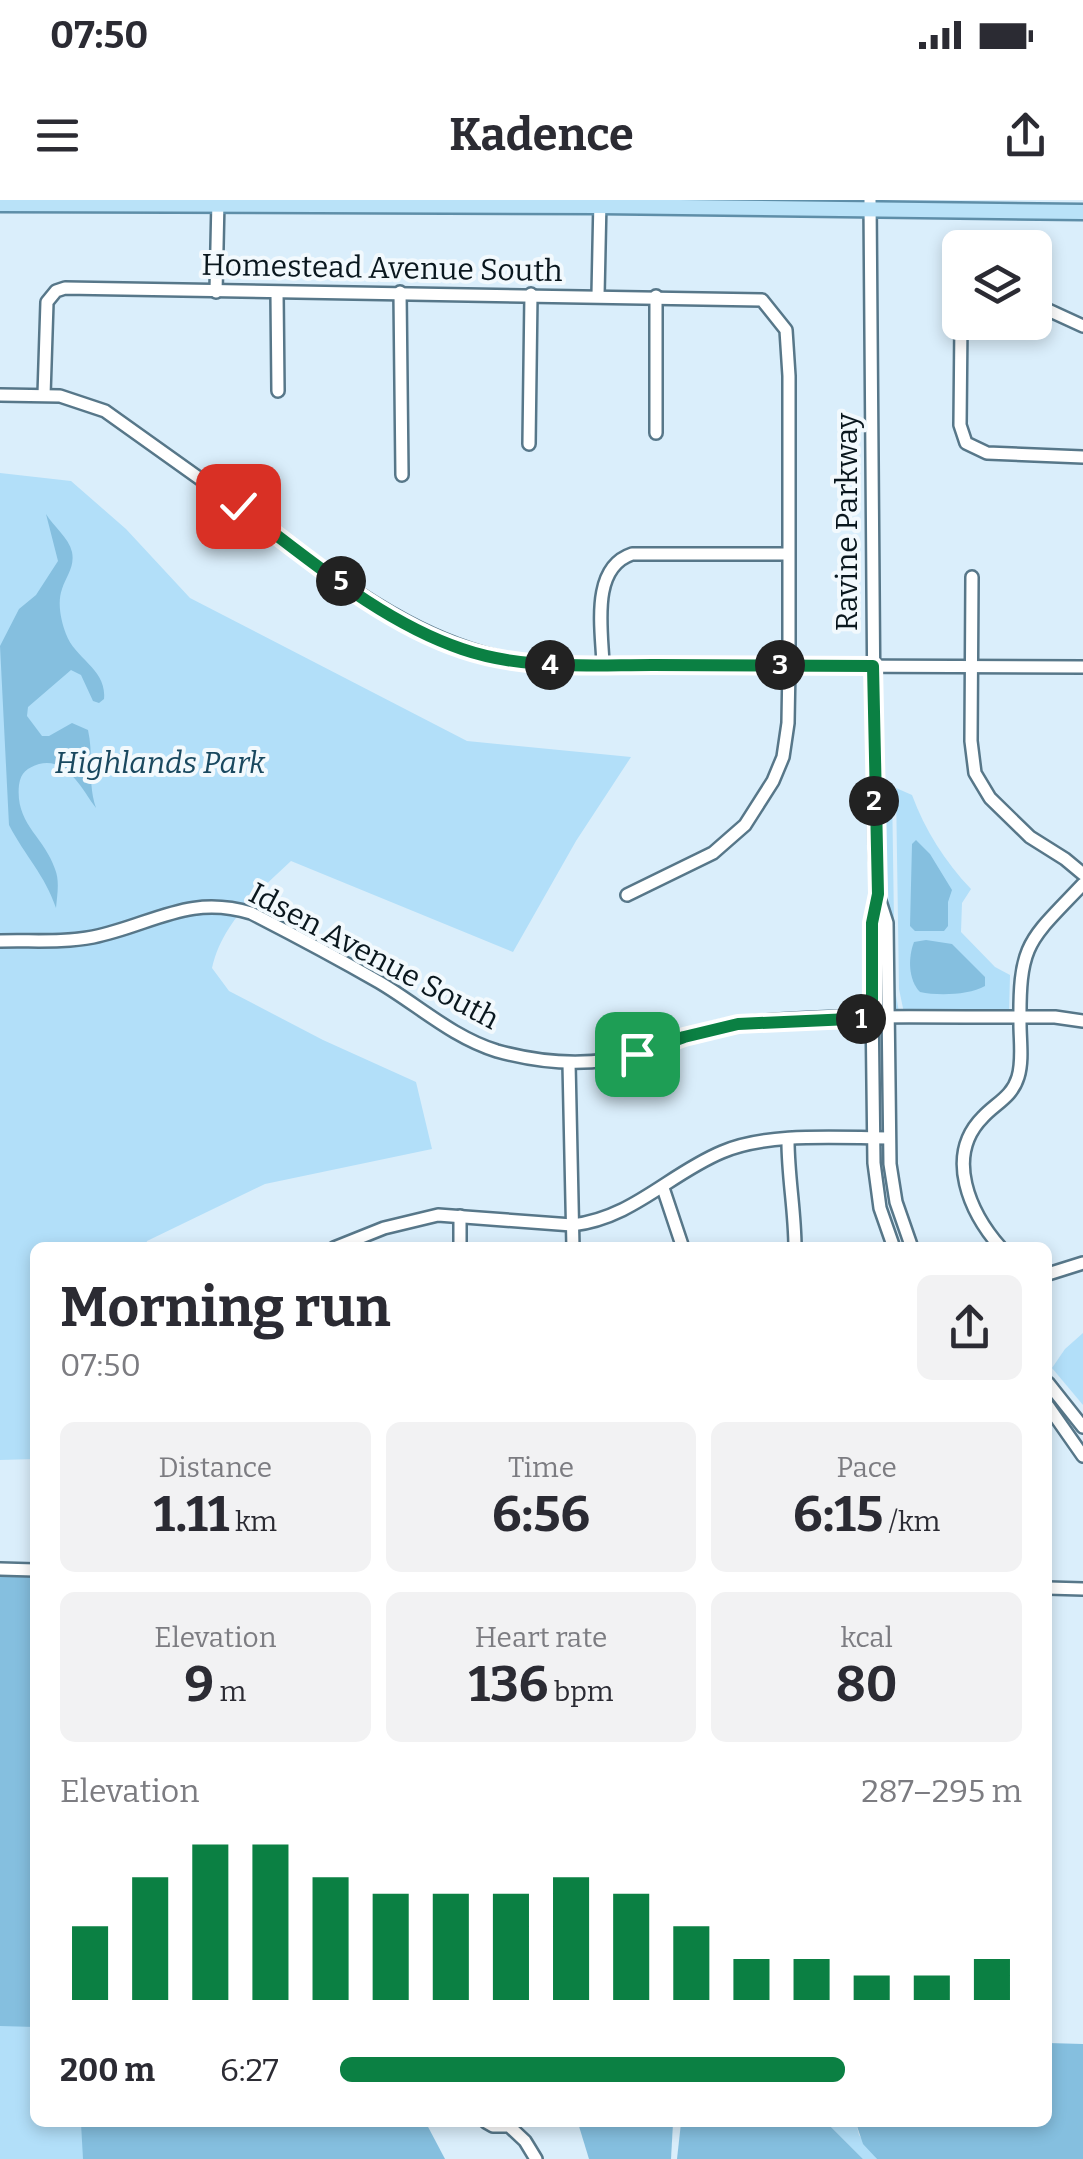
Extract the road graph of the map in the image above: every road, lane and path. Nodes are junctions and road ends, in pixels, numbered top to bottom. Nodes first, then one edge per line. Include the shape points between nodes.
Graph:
1 (218, 202) edge
2 (600, 203) edge
3 (0, 204) edge
4 (870, 205) edge
5 (1083, 212) edge
6 (216, 292) junction
7 (400, 292) junction
8 (277, 293) junction
9 (531, 294) junction
10 (598, 295) junction
11 (656, 296) junction
12 (1052, 312) edge
13 (1083, 326) edge
14 (960, 340) edge
15 (278, 391) dead end
16 (0, 395) edge
17 (44, 395) junction
18 (656, 434) dead end
19 (528, 444) dead end
20 (1083, 457) edge
21 (402, 475) dead end
22 (788, 554) junction
23 (972, 577) dead end
24 (602, 665) junction
25 (789, 665) junction
26 (873, 666) junction
27 (972, 666) junction
28 (1083, 667) edge
29 (1083, 874) edge
30 (1083, 884) edge
31 (878, 894) junction
32 (627, 896) dead end
33 (0, 941) edge
34 (872, 1018) junction
35 (1020, 1018) junction
36 (888, 1019) junction
37 (1083, 1021) edge
38 (568, 1063) junction
39 (873, 1138) junction
40 (889, 1138) junction
41 (788, 1141) junction
42 (663, 1188) junction
43 (460, 1216) junction
44 (572, 1225) junction
45 (351, 1242) edge
46 (460, 1242) edge
47 (573, 1242) edge
48 (681, 1242) edge
49 (795, 1242) edge
50 (892, 1242) edge
51 (910, 1242) edge
52 (996, 1242) edge
53 (1083, 1263) edge
54 (1052, 1273) edge
55 (1052, 1388) edge
56 (1052, 1412) edge
57 (1083, 1426) edge
58 (1083, 1456) edge
59 (0, 1569) edge
60 (30, 1570) edge
61 (1052, 1588) edge
62 (1083, 1589) edge
63 (512, 2127) edge
64 (536, 2159) edge

1 - 2 main road
1 - 3 main road
1 - 6 street
2 - 4 main road
2 - 10 street
4 - 5 main road
4 - 26 street, Ravine Parkway
6 - 8 street, Homestead Avenue South
6 - 17 street, Homestead Avenue South via 56,291 47,302
7 - 8 street, Homestead Avenue South
7 - 9 street, Homestead Avenue South
7 - 21 street
8 - 15 street
9 - 10 street, Homestead Avenue South
9 - 19 street
10 - 11 street, Homestead Avenue South
11 - 18 street
11 - 22 street, Homestead Avenue South via 762,300 782,322
12 - 13 street
14 - 20 street via 966,442 987,453
16 - 17 street
17 - 24 street via 105,411 325,570 438,639 517,662
22 - 24 street via 621,558 605,578
22 - 25 street
23 - 27 street
24 - 25 street
25 - 26 street
25 - 32 street via 783,757 757,808 714,854
26 - 27 street
26 - 31 street, Ravine Parkway
27 - 28 street
27 - 29 street via 971,754 980,783 1030,838
30 - 35 street via 1027,949
31 - 34 street, Ravine Parkway
31 - 36 street, Ravine Parkway via 887,923
33 - 38 street, Idsen Avenue South via 93,937 175,910 228,906 380,983 465,1037 496,1050
34 - 36 street, Idsen Avenue South
34 - 38 street, Idsen Avenue South via 738,1024 637,1054
34 - 39 street, Ravine Parkway
35 - 36 street, Idsen Avenue South
35 - 37 street, Idsen Avenue South
35 - 52 street via 1018,1079 976,1125 963,1158 972,1203
36 - 40 street, Ravine Parkway
38 - 44 street
39 - 40 street
39 - 41 street
39 - 50 street, Ravine Parkway via 877,1194
40 - 51 street, Ravine Parkway via 894,1196
41 - 42 street via 722,1151
41 - 49 street
42 - 44 street via 603,1219
42 - 48 street
43 - 44 street
43 - 45 street via 420,1218
43 - 46 street
44 - 47 street
53 - 54 street
55 - 57 street
56 - 58 street
59 - 60 street
61 - 62 street
63 - 64 street

